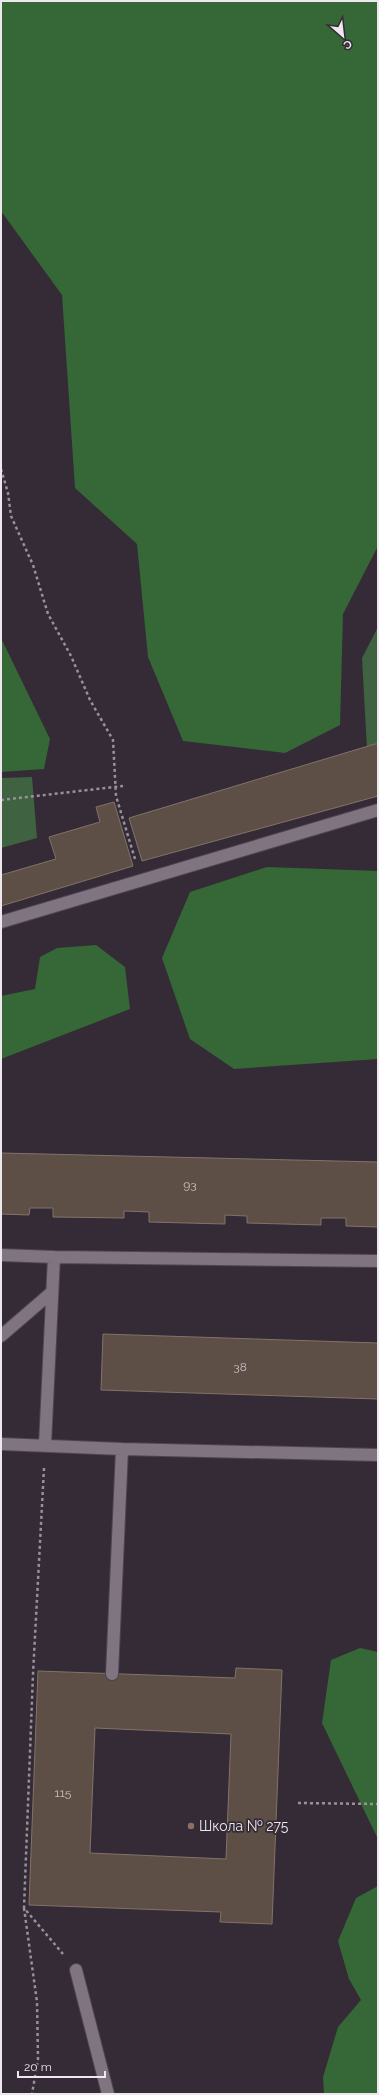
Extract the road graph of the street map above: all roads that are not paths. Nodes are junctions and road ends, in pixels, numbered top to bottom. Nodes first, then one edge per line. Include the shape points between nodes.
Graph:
1 (378, 810) edge
2 (1, 922) edge
3 (1, 1254) edge
4 (54, 1257) junction
5 (378, 1261) edge
6 (52, 1292) junction
7 (1, 1336) edge
8 (1, 1444) edge
9 (45, 1445) junction
10 (122, 1449) junction
11 (378, 1455) edge
12 (112, 1674) dead end
13 (76, 1970) road end
14 (108, 2094) edge

1 - 2 lane
3 - 4 lane
4 - 5 lane
4 - 6 lane
6 - 7 lane
6 - 9 lane
8 - 9 lane
9 - 10 lane
10 - 11 lane
10 - 12 lane
13 - 14 lane

